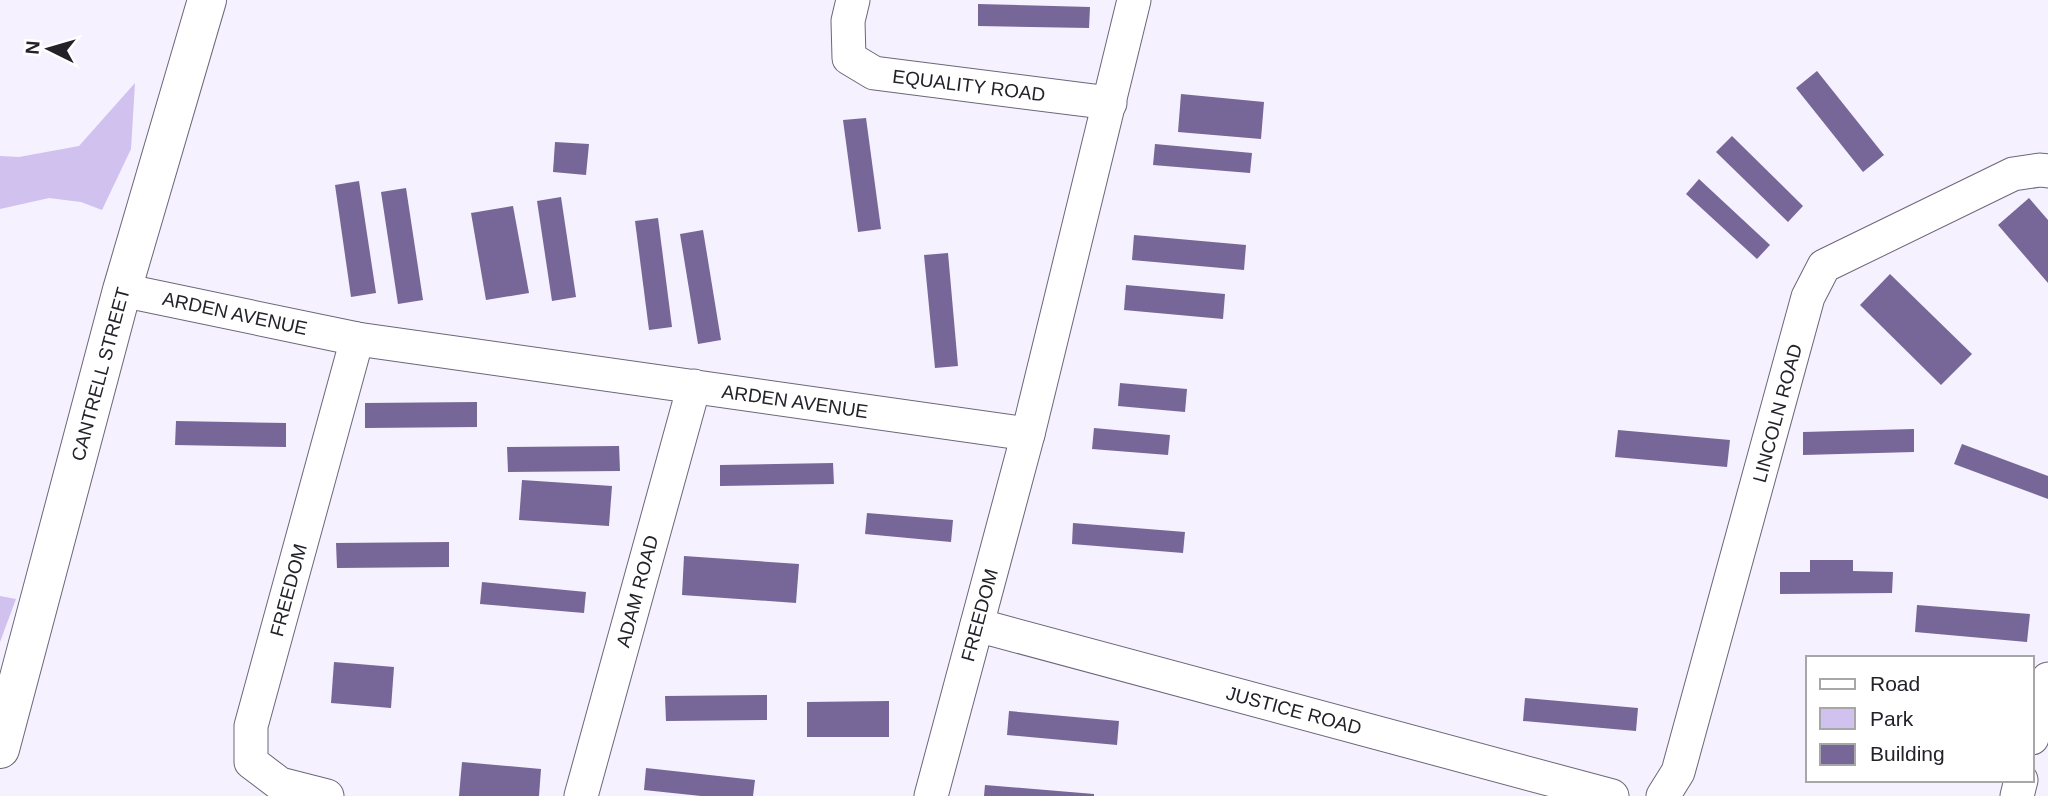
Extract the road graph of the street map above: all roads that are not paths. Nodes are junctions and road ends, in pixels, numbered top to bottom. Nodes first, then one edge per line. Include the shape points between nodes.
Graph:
1 (207, 0) edge
2 (853, 0) edge
3 (1134, 0) edge
4 (1110, 103) junction
5 (2048, 171) edge
6 (122, 290) junction
7 (357, 338) junction
8 (694, 386) junction
9 (1028, 434) junction
10 (977, 625) junction
11 (2048, 679) edge
12 (2034, 731) edge
13 (0, 749) edge
14 (327, 796) edge
15 (581, 796) edge
16 (931, 796) edge
17 (1612, 796) edge
18 (1663, 796) edge

1 - 6 street, CANTRELL STREET
2 - 4 street, EQUALITY ROAD via 848,21 849,58 874,73
3 - 4 street
4 - 9 street
5 - 18 street, LINCOLN ROAD via 2013,174 1824,266 1808,297 1678,772
6 - 7 street, ARDEN AVENUE
6 - 13 street, CANTRELL STREET
7 - 8 street, ARDEN AVENUE
7 - 14 street, FREEDOM via 251,726 251,762 280,784
8 - 9 street, ARDEN AVENUE
8 - 15 street, ADAM ROAD
9 - 10 street, FREEDOM
10 - 16 street, FREEDOM
10 - 17 street, JUSTICE ROAD
11 - 12 street

